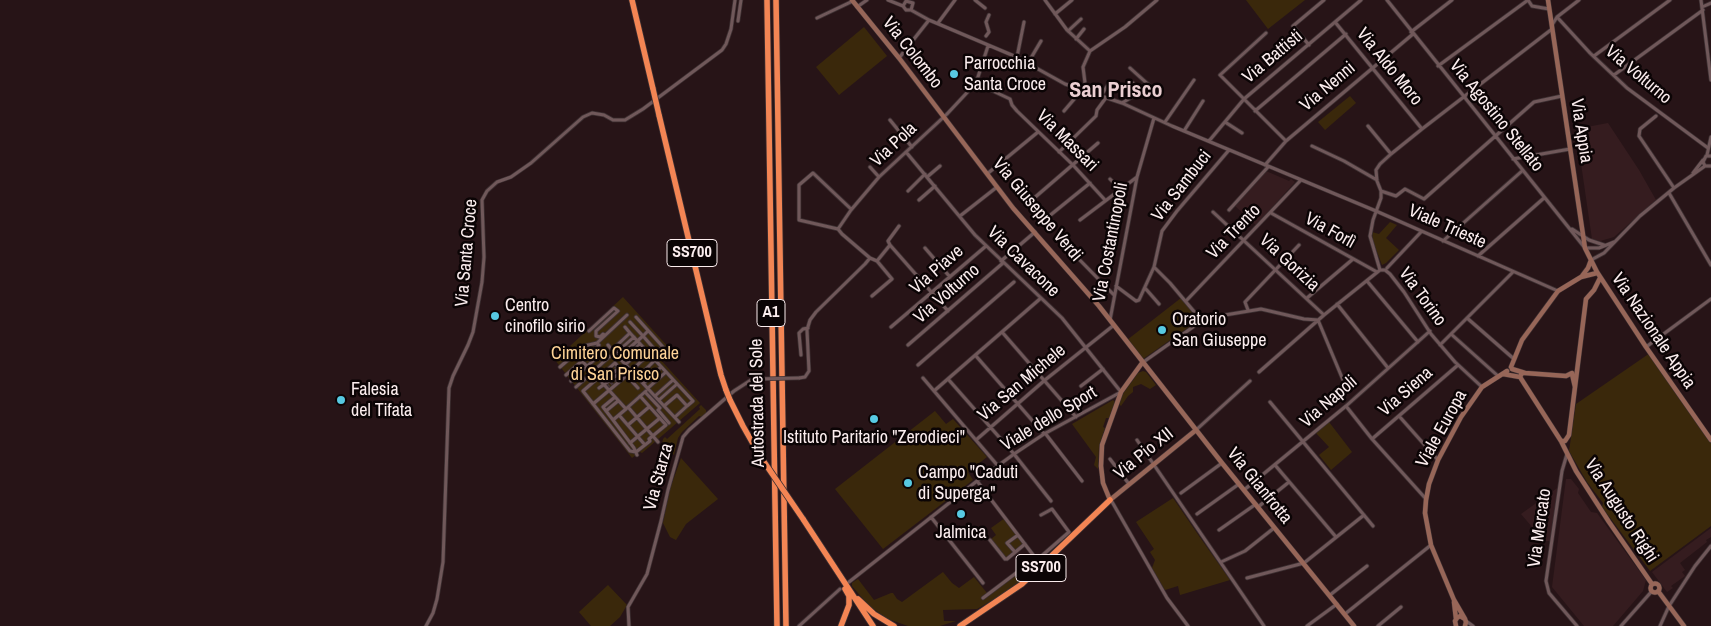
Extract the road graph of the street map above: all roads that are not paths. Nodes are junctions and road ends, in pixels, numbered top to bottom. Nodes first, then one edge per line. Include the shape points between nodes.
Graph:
1 (632, 0) edge
2 (735, 0) edge
3 (742, 0) edge
4 (767, 0) edge
5 (776, 0) edge
6 (852, 0) edge
7 (867, 0) edge
8 (888, 0) edge
9 (906, 0) edge
10 (955, 0) edge
11 (975, 0) edge
12 (1045, 0) edge
13 (1072, 0) edge
14 (1157, 0) edge
15 (1324, 0) edge
16 (1362, 0) edge
17 (1387, 0) edge
18 (1452, 0) edge
19 (1548, 0) edge
20 (1579, 0) edge
21 (1670, 0) edge
22 (1701, 0) edge
23 (914, 1) edge
24 (1528, 2) edge
25 (1711, 3) edge
26 (857, 6) junction
27 (903, 6) junction
28 (985, 8) dead end
29 (1703, 8) junction
30 (1549, 9) junction
31 (911, 10) junction
32 (1055, 14) junction
33 (990, 16) dead end
34 (1557, 16) junction
35 (817, 18) dead end
36 (1081, 19) dead end
37 (929, 20) junction
38 (738, 21) dead end
39 (1024, 22) dead end
40 (1335, 22) junction
41 (938, 23) junction
42 (1552, 27) junction
43 (1084, 29) dead end
44 (1068, 31) junction
45 (1266, 33) dead end
46 (1412, 33) junction
47 (1346, 34) junction
48 (986, 36) dead end
49 (1076, 39) junction
50 (1041, 41) dead end
51 (1309, 45) junction
52 (988, 46) junction
53 (1090, 52) junction
54 (1594, 56) junction
55 (1017, 57) junction
56 (899, 58) junction
57 (1028, 63) junction
58 (1438, 66) junction
59 (1130, 68) dead end
60 (1373, 68) junction
61 (1614, 75) junction
62 (1711, 79) edge
63 (1194, 80) dead end
64 (976, 83) junction
65 (1133, 83) dead end
66 (1108, 85) dead end
67 (1084, 90) junction
68 (1140, 93) junction
69 (1100, 96) junction
70 (1463, 96) junction
71 (1562, 96) junction
72 (1105, 99) junction
73 (1244, 99) junction
74 (1203, 102) dead end
75 (1122, 103) junction
76 (1064, 111) dead end
77 (1255, 111) junction
78 (1656, 116) dead end
79 (944, 117) junction
80 (1154, 118) junction
81 (890, 120) dead end
82 (1165, 122) junction
83 (1225, 122) junction
84 (1368, 126) dead end
85 (1422, 129) junction
86 (1184, 131) junction
87 (1038, 132) junction
88 (1242, 133) dead end
89 (1495, 137) junction
90 (1711, 138) edge
91 (1209, 141) junction
92 (1286, 141) junction
93 (1098, 143) dead end
94 (1312, 146) dead end
95 (912, 147) junction
96 (1710, 147) edge
97 (1570, 149) junction
98 (1229, 150) junction
99 (906, 152) junction
100 (1059, 152) junction
101 (1391, 154) junction
102 (1709, 156) edge
103 (1513, 159) junction
104 (1702, 160) junction
105 (1073, 165) junction
106 (940, 166) dead end
107 (1266, 166) junction
108 (1705, 166) junction
109 (1711, 166) edge
110 (870, 167) dead end
111 (1522, 171) junction
112 (987, 174) junction
113 (1691, 175) junction
114 (926, 176) junction
115 (879, 177) junction
116 (1137, 177) junction
117 (1110, 179) dead end
118 (1300, 180) junction
119 (1377, 181) junction
120 (1090, 182) junction
121 (935, 186) junction
122 (998, 187) junction
123 (1674, 188) junction
124 (1120, 189) junction
125 (908, 191) dead end
126 (1382, 191) junction
127 (1669, 193) junction
128 (1029, 194) dead end
129 (1544, 198) junction
130 (919, 200) dead end
131 (1105, 200) junction
132 (851, 210) junction
133 (1229, 210) dead end
134 (1376, 211) junction
135 (1213, 212) dead end
136 (1270, 213) junction
137 (960, 216) junction
138 (1048, 217) dead end
139 (1080, 220) dead end
140 (1565, 223) junction
141 (899, 226) dead end
142 (838, 229) junction
143 (1035, 232) junction
144 (1422, 232) junction
145 (1583, 236) junction
146 (1245, 241) junction
147 (1443, 241) junction
148 (1614, 242) junction
149 (890, 245) junction
150 (1299, 245) dead end
151 (986, 246) junction
152 (925, 248) dead end
153 (1585, 248) junction
154 (1072, 251) dead end
155 (1478, 256) junction
156 (870, 258) junction
157 (1353, 259) junction
158 (1591, 260) junction
159 (877, 261) junction
160 (1002, 262) junction
161 (1711, 265) edge
162 (1154, 267) junction
163 (1387, 268) dead end
164 (1276, 270) junction
165 (1379, 271) junction
166 (1513, 272) junction
167 (1599, 275) junction
168 (950, 277) junction
169 (1581, 277) junction
170 (1367, 281) junction
171 (1014, 282) dead end
172 (1116, 286) junction
173 (1607, 286) junction
174 (1145, 288) junction
175 (1594, 290) junction
176 (1558, 291) junction
177 (932, 293) junction
178 (1115, 295) junction
179 (872, 296) dead end
180 (1042, 298) junction
181 (1307, 298) junction
182 (1711, 299) edge
183 (1186, 301) junction
184 (1159, 304) dead end
185 (1337, 304) junction
186 (1248, 310) junction
187 (948, 311) junction
188 (1324, 315) junction
189 (627, 316) dead end
190 (636, 317) dead end
191 (1467, 318) junction
192 (1110, 320) junction
193 (1318, 320) junction
194 (1202, 321) junction
195 (630, 322) dead end
196 (1114, 325) junction
197 (625, 327) dead end
198 (891, 327) dead end
199 (808, 328) junction
200 (589, 331) dead end
201 (648, 331) junction
202 (1002, 332) junction
203 (1430, 332) junction
204 (630, 333) junction
205 (1451, 334) junction
206 (605, 335) junction
207 (642, 336) junction
208 (634, 337) junction
209 (1418, 342) junction
210 (597, 343) junction
211 (608, 344) dead end
212 (640, 344) junction
213 (908, 345) dead end
214 (1440, 345) junction
215 (1086, 347) junction
216 (1646, 347) junction
217 (605, 350) dead end
218 (612, 350) junction
219 (657, 352) junction
220 (616, 353) junction
221 (650, 355) junction
222 (801, 355) dead end
223 (610, 356) dead end
224 (661, 356) dead end
225 (976, 356) junction
226 (621, 359) junction
227 (1514, 359) junction
228 (582, 360) junction
229 (655, 360) junction
230 (1142, 363) junction
231 (626, 364) junction
232 (918, 365) dead end
233 (1458, 365) junction
234 (588, 366) junction
235 (1578, 366) junction
236 (560, 367) dead end
237 (661, 367) junction
238 (1389, 368) junction
239 (1103, 369) junction
240 (1510, 369) junction
241 (632, 370) junction
242 (620, 371) junction
243 (593, 372) junction
244 (666, 372) junction
245 (1259, 372) dead end
246 (1525, 373) junction
247 (1572, 374) junction
248 (566, 375) dead end
249 (1500, 375) junction
250 (626, 376) junction
251 (638, 377) junction
252 (1520, 377) junction
253 (598, 378) junction
254 (923, 378) dead end
255 (948, 379) junction
256 (673, 380) junction
257 (1045, 380) junction
258 (1343, 380) dead end
259 (571, 381) dead end
260 (1250, 381) dead end
261 (605, 383) junction
262 (644, 383) junction
263 (676, 384) junction
264 (1081, 386) dead end
265 (576, 387) dead end
266 (1482, 387) junction
267 (1576, 387) junction
268 (599, 388) dead end
269 (638, 388) dead end
270 (609, 390) junction
271 (646, 390) junction
272 (682, 390) junction
273 (934, 391) junction
274 (1121, 392) junction
275 (677, 395) junction
276 (640, 396) junction
277 (655, 396) junction
278 (615, 397) junction
279 (659, 400) junction
280 (618, 401) junction
281 (1270, 402) dead end
282 (594, 404) junction
283 (1018, 405) junction
284 (664, 406) junction
285 (687, 406) junction
286 (1346, 406) junction
287 (649, 407) junction
288 (627, 408) junction
289 (606, 411) junction
290 (619, 414) junction
291 (1400, 416) junction
292 (675, 417) junction
293 (1076, 417) junction
294 (637, 418) junction
295 (660, 418) junction
296 (613, 420) junction
297 (678, 422) dead end
298 (669, 423) dead end
299 (628, 425) junction
300 (991, 427) junction
301 (647, 429) junction
302 (1196, 430) junction
303 (1044, 433) junction
304 (1569, 435) junction
305 (653, 436) junction
306 (639, 437) junction
307 (1372, 439) junction
308 (976, 440) junction
309 (1137, 440) dead end
310 (1711, 440) edge
311 (1561, 441) junction
312 (658, 442) dead end
313 (1303, 442) junction
314 (630, 443) junction
315 (645, 445) junction
316 (637, 454) junction
317 (1014, 454) junction
318 (1567, 454) junction
319 (1110, 459) dead end
320 (1438, 460) junction
321 (1222, 463) junction
322 (1153, 465) junction
323 (998, 466) junction
324 (1275, 466) junction
325 (977, 481) junction
326 (1082, 481) dead end
327 (1289, 482) junction
328 (1129, 484) junction
329 (1239, 484) junction
330 (1244, 490) junction
331 (1181, 493) dead end
332 (1110, 500) junction
333 (1426, 500) junction
334 (1051, 501) dead end
335 (1257, 506) junction
336 (1197, 514) dead end
337 (1041, 515) dead end
338 (1364, 516) junction
339 (931, 517) junction
340 (1373, 526) dead end
341 (1275, 528) junction
342 (1219, 530) dead end
343 (1018, 535) junction
344 (1336, 537) junction
345 (990, 540) dead end
346 (1025, 544) junction
347 (1431, 545) junction
348 (1711, 546) edge
349 (1014, 552) junction
350 (826, 555) junction
351 (1036, 558) junction
352 (1221, 562) junction
353 (1304, 563) junction
354 (1367, 566) dead end
355 (1247, 578) dead end
356 (983, 583) dead end
357 (848, 584) junction
358 (840, 590) dead end
359 (1655, 591) junction
360 (1330, 595) junction
361 (984, 598) dead end
362 (1454, 600) junction
363 (1337, 604) junction
364 (1669, 606) junction
365 (1401, 608) dead end
366 (1345, 614) junction
367 (872, 624) edge
368 (1455, 624) edge
369 (1465, 624) edge
370 (426, 626) edge
371 (629, 626) edge
372 (777, 626) edge
373 (786, 626) edge
374 (798, 626) edge
375 (841, 626) edge
376 (894, 626) edge
377 (960, 626) edge
378 (1188, 626) edge
379 (1264, 626) edge
380 (1306, 626) edge
381 (1354, 626) edge
382 (1378, 626) edge
383 (1474, 626) edge
384 (1578, 626) edge
385 (1621, 626) edge
386 (1660, 626) edge
387 (1684, 626) edge

1 - 350 highway, SS700, bridge via 726,390 760,456
2 - 370 street, Via Santa Croce via 731,29 722,50 625,120 592,113 582,117 531,164 497,182 482,200 482,282 473,332 450,388 442,562 437,599
3 - 38 street
4 - 372 highway, Autostrada del Sole / A1
5 - 373 highway, Autostrada del Sole / A1
6 - 26 street, Via Colombo
6 - 35 street
7 - 26 street
8 - 27 street, Viale Trieste
9 - 23 street
9 - 27 street
10 - 41 street
11 - 28 street
12 - 32 street
13 - 32 street
14 - 53 street
15 - 51 street via 1293,26
16 - 40 street, Via Battisti
17 - 46 street, Via Agostino Stellato
18 - 46 street, Via Nenni
19 - 30 street
20 - 34 street
21 - 54 street
22 - 29 street
23 - 31 street
24 - 30 street
24 - 58 street
25 - 29 street
26 - 56 street, Via Colombo
27 - 31 street, Viale Trieste
29 - 61 street
29 - 62 street
30 - 42 street
31 - 37 street, Viale Trieste
32 - 44 street
33 - 48 street via 986,22 989,32
34 - 42 street
34 - 54 street, Via Volturno
36 - 44 street
37 - 41 street, Viale Trieste
37 - 56 street
39 - 55 street
40 - 47 street, Via Aldo Moro
40 - 51 street, Via Battisti
41 - 52 street, Viale Trieste
42 - 70 street
42 - 71 street, Via Appia
43 - 49 street
44 - 49 street
45 - 73 street via 1220,75
46 - 58 street, Via Agostino Stellato
46 - 60 street, Via Nenni
47 - 60 street, Via Aldo Moro
47 - 77 street
49 - 53 street
50 - 57 street
51 - 73 street, Via Battisti
52 - 55 street, Viale Trieste
52 - 64 street, Via Pola
53 - 67 street via 1083,67
54 - 61 street, Via Volturno
55 - 57 street, Viale Trieste
56 - 79 street, Via Colombo
57 - 67 street, Viale Trieste via 1065,84
58 - 70 street, Via Agostino Stellato
59 - 68 street via 1150,86
60 - 85 street, Via Aldo Moro
60 - 92 street, Via Nenni
61 - 96 street, Via Volturno via 1657,111
63 - 82 street
64 - 79 street, Via Pola
64 - 87 street, Via Massari via 1010,99
65 - 68 street
66 - 69 street
67 - 69 street, Viale Trieste
67 - 76 street
68 - 75 street
69 - 72 street, Viale Trieste
70 - 85 street
70 - 89 street, Via Agostino Stellato
71 - 89 street via 1534,102
71 - 97 street, Via Appia
72 - 75 street, Viale Trieste
72 - 100 street via 1096,116
73 - 77 street
73 - 83 street, Via Battisti
74 - 86 street
75 - 80 street, Viale Trieste
77 - 92 street
78 - 123 street via 1640,129 1639,136
79 - 95 street, Via Pola
79 - 112 street, Via Giuseppe Verdi
80 - 82 street, Viale Trieste
80 - 116 street, Via Costantinopoli
81 - 95 street
82 - 86 street, Viale Trieste
83 - 88 street
83 - 91 street, Via Battisti
84 - 101 street
85 - 101 street
86 - 91 street, Viale Trieste
87 - 100 street, Via Massari
87 - 112 street
89 - 103 street, Via Agostino Stellato
89 - 126 street via 1424,199 1405,189 1396,196
90 - 96 street
91 - 98 street, Viale Trieste
92 - 107 street, Via Nenni
93 - 105 street
94 - 119 street
95 - 99 street, Via Pola
96 - 102 street
97 - 103 street
97 - 145 street, Via Appia
98 - 107 street, Viale Trieste
98 - 162 street, Via Sambuci via 1163,229
99 - 114 street, Via Cavacone
99 - 115 street, Via Pola
100 - 105 street, Via Massari
101 - 119 street via 1378,167
102 - 104 street
103 - 111 street, Via Agostino Stellato
104 - 108 street
104 - 113 street
105 - 120 street, Via Massari
105 - 128 street via 1033,199
106 - 114 street
107 - 118 street, Viale Trieste
107 - 133 street, Via Nenni
108 - 109 street
108 - 113 street
110 - 115 street
111 - 129 street, Via Agostino Stellato
111 - 147 street
112 - 122 street, Via Giuseppe Verdi
113 - 123 street
114 - 121 street, Via Cavacone
114 - 125 street
115 - 132 street, Via Pola
116 - 124 street
116 - 172 street, Via Costantinopoli
117 - 124 street
118 - 134 street, Viale Trieste
118 - 136 street, Via Trento
119 - 126 street
120 - 131 street, Via Massari
120 - 138 street
121 - 130 street
121 - 137 street, Via Cavacone
122 - 137 street
122 - 143 street, Via Giuseppe Verdi
123 - 127 street
124 - 131 street
126 - 134 street, Via Torino
127 - 148 street
127 - 161 street
129 - 140 street, Via Agostino Stellato
129 - 155 street
131 - 139 street
132 - 142 street, Via Pola
132 - 142 street via 813,173 799,185 799,220
134 - 144 street, Viale Trieste
134 - 165 street, Via Torino via 1370,236
135 - 146 street, Via Gorizia
136 - 146 street, Via Trento
136 - 157 street, Via Forlì
137 - 151 street, Via Cavacone
140 - 145 street
140 - 153 street, Via Agostino Stellato
141 - 149 street via 888,241
142 - 156 street
143 - 160 street, Via Volturno
143 - 192 street, Via Giuseppe Verdi
144 - 147 street, Viale Trieste
144 - 163 street
145 - 148 street via 1601,246
145 - 153 street, Via Appia
146 - 164 street, Via Gorizia
146 - 183 street, Via Trento
147 - 155 street, Viale Trieste
148 - 153 street via 1599,248
148 - 158 street
149 - 159 street
149 - 177 street
150 - 164 street
151 - 160 street, Via Cavacone
151 - 168 street, Via Piave
152 - 168 street
153 - 158 street, Via Appia
154 - 178 street
155 - 166 street, Viale Trieste
156 - 159 street
156 - 199 street via 816,312
157 - 165 street, Via Forlì
157 - 181 street
158 - 167 street, Via Nazionale Appia
158 - 169 street
159 - 179 street via 892,279
160 - 180 street, Via Cavacone
160 - 187 street, Via Volturno
162 - 174 street, Via Sambuci
162 - 183 street
164 - 181 street, Via Gorizia
164 - 186 street via 1245,302
165 - 170 street
165 - 203 street, Via Torino via 1385,270 1390,274
166 - 176 street, Viale Trieste
166 - 191 street
167 - 169 street
167 - 173 street, Via Nazionale Appia
167 - 175 street, Via Augusto Righi
168 - 177 street, Via Piave
169 - 176 street
170 - 185 street
170 - 209 street
171 - 232 street
172 - 174 street via 1138,301
172 - 178 street, Via Costantinopoli
173 - 175 street
173 - 216 street, Via Nazionale Appia
174 - 184 street
175 - 235 street, Via Augusto Righi via 1586,299
176 - 227 street via 1522,340
177 - 187 street
177 - 198 street, Via Piave
178 - 192 street, Via Costantinopoli
180 - 202 street
180 - 215 street, Via Cavacone
181 - 188 street, Via Gorizia
182 - 216 street
183 - 194 street
185 - 188 street
185 - 238 street
186 - 193 street via 1261,309
186 - 194 street
187 - 213 street, Via Volturno
188 - 193 street
189 - 206 street
190 - 201 street
191 - 205 street
191 - 227 street
192 - 196 street, Via Costantinopoli
193 - 245 street
193 - 258 street
194 - 230 street
195 - 207 street
196 - 215 street, Via San Michele
196 - 230 street, Via Costantinopoli
197 - 204 street
199 - 222 street via 799,333
199 - 371 street, Via Starza, bridge via 809,371 805,377 751,380 683,437 647,574 628,607
200 - 206 street via 614,308 618,311 596,331 596,336
201 - 207 street
201 - 219 street via 662,346
202 - 225 street
202 - 257 street
203 - 209 street, Via Napoli
203 - 214 street, Via Torino
204 - 208 street
204 - 218 street
205 - 214 street
205 - 249 street
206 - 210 street
207 - 212 street
207 - 219 street
208 - 212 street
208 - 220 street
209 - 238 street, Via Napoli
210 - 228 street via 599,345
210 - 236 street via 584,346
211 - 218 street
212 - 221 street
212 - 226 street
212 - 231 street
214 - 233 street, Via Torino
215 - 239 street, Via Cavacone
215 - 257 street, Via San Michele
216 - 310 street, Via Nazionale Appia
217 - 234 street
218 - 220 street
219 - 221 street
219 - 224 street
220 - 226 street
221 - 229 street
221 - 241 street
223 - 243 street
225 - 255 street
225 - 283 street
226 - 231 street
227 - 240 street
228 - 234 street
228 - 248 street
229 - 237 street
229 - 251 street
230 - 274 street
230 - 302 street, Via Gianfrotta
231 - 241 street
233 - 266 street, Via Torino
233 - 291 street, Via Siena
234 - 243 street
234 - 259 street
235 - 247 street
235 - 267 street, Via Augusto Righi
237 - 244 street
237 - 262 street
238 - 286 street, Via Napoli
239 - 264 street
239 - 274 street, Via Cavacone
240 - 246 street
240 - 249 street, Viale Europa
241 - 251 street
242 - 250 street
242 - 253 street via 616,362
242 - 261 street via 617,370
243 - 253 street
243 - 265 street
244 - 256 street
244 - 271 street
246 - 247 street
246 - 252 street
247 - 267 street
249 - 252 street
249 - 266 street, Viale Europa
250 - 269 street
250 - 270 street
251 - 262 street
252 - 311 street, Via Augusto Righi
253 - 261 street
253 - 282 street via 583,390
254 - 273 street
255 - 273 street
255 - 300 street
256 - 263 street
256 - 277 street
257 - 283 street, Via San Michele
257 - 293 street
260 - 302 street
261 - 268 street
261 - 270 street
262 - 271 street
263 - 272 street
263 - 279 street
266 - 320 street, Viale Europa
267 - 304 street, Via Augusto Righi
270 - 278 street
270 - 282 street
271 - 276 street
271 - 277 street
271 - 298 street
272 - 275 street
272 - 285 street via 692,401
273 - 308 street
274 - 293 street, Viale dello Sport
274 - 332 street via 1100,456 1103,483
275 - 284 street
275 - 285 street
276 - 287 street
276 - 288 street
277 - 279 street
278 - 280 street
278 - 289 street via 603,407
279 - 284 street
280 - 288 street
280 - 289 street
281 - 313 street
282 - 316 street via 630,451
283 - 300 street, Via San Michele
283 - 303 street
284 - 292 street
285 - 292 street
286 - 307 street
286 - 313 street, Via Napoli
287 - 294 street
287 - 295 street
288 - 290 street
288 - 294 street
289 - 296 street
290 - 296 street
290 - 299 street
291 - 307 street, Via Siena
291 - 320 street
292 - 297 street
293 - 303 street, Viale dello Sport
294 - 299 street
294 - 301 street
295 - 301 street
295 - 305 street via 666,426
296 - 314 street
299 - 306 street
300 - 308 street, Via San Michele
300 - 317 street
301 - 305 street
301 - 306 street
302 - 321 street, Via Gianfrotta
302 - 322 street, Via Pio XII
303 - 317 street, Viale dello Sport
303 - 326 street
304 - 311 street
304 - 318 street, Via Augusto Righi
305 - 312 street
305 - 315 street
306 - 314 street
306 - 315 street
307 - 333 street
308 - 323 street
309 - 322 street
311 - 318 street, Via Augusto Righi
313 - 324 street, Via Napoli
313 - 338 street
314 - 316 street
315 - 316 street
317 - 323 street, Viale dello Sport
317 - 334 street
318 - 359 street, Via Augusto Righi via 1652,584 1658,584
318 - 384 street, Via Mercato via 1546,581 1550,593
319 - 328 street
320 - 333 street, Viale Europa
321 - 329 street, Via Gianfrotta
321 - 331 street
322 - 328 street, Via Pio XII
322 - 352 street
323 - 325 street, Viale dello Sport
324 - 327 street
324 - 330 street, Via Napoli
325 - 339 street, Viale dello Sport
325 - 343 street
327 - 335 street
327 - 344 street
328 - 332 street, Via Pio XII
329 - 330 street, Via Gianfrotta
329 - 336 street
330 - 335 street, Via Gianfrotta
332 - 377 highway, SS700 via 1022,584
332 - 378 street via 1167,598
333 - 347 street, Viale Europa
335 - 341 street, Via Gianfrotta
335 - 342 street
337 - 351 street via 1052,508 1069,532
338 - 340 street
338 - 344 street
339 - 356 street
339 - 357 street, Viale dello Sport
341 - 352 street via 1245,551
341 - 353 street, Via Gianfrotta
343 - 346 street
343 - 349 street via 1007,543
344 - 353 street
345 - 349 street via 1004,559
346 - 349 street
346 - 351 street
347 - 362 street, Viale Europa
347 - 366 street
348 - 364 street
350 - 357 highway, SS700
350 - 375 highway via 848,596 849,609
351 - 361 street
352 - 379 street
353 - 355 street
353 - 360 street, Via Gianfrotta
354 - 360 street
357 - 367 highway, SS700
357 - 376 highway via 868,609
358 - 374 street
359 - 364 street
359 - 385 street
360 - 363 street, Via Gianfrotta
362 - 368 street, Viale Europa
362 - 369 street, Viale Europa
363 - 366 street, Via Gianfrotta
363 - 380 street
364 - 386 street
364 - 387 street
365 - 382 street
366 - 381 street, Via Gianfrotta
368 - 369 street via 1460,616
369 - 383 street

